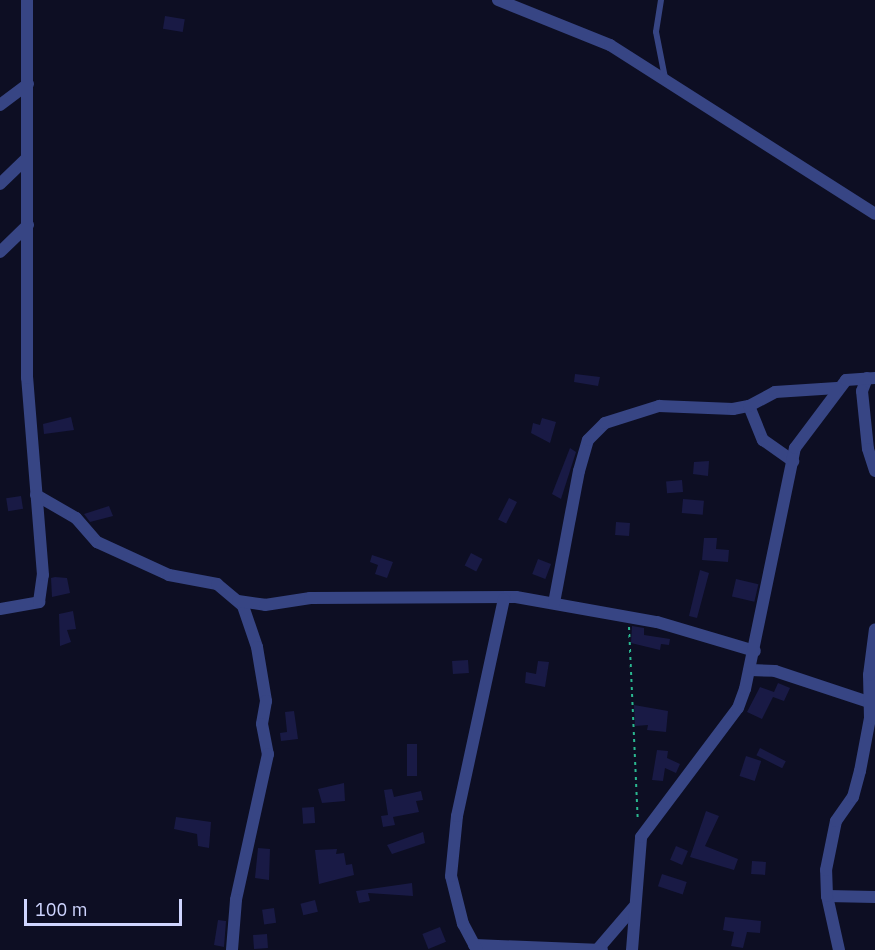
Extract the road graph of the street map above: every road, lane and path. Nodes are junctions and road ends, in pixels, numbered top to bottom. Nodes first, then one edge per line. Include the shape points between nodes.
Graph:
1 (27, 0) edge
2 (661, 0) edge
3 (506, 1) edge
4 (665, 78) junction
5 (28, 84) junction
6 (0, 105) edge
7 (26, 159) junction
8 (0, 184) edge
9 (875, 214) edge
10 (28, 225) junction
11 (0, 252) edge
12 (871, 378) edge
13 (837, 388) junction
14 (749, 406) junction
15 (792, 461) junction
16 (875, 471) edge
17 (36, 495) junction
18 (504, 599) junction
19 (238, 601) junction
20 (554, 603) junction
21 (0, 609) edge
22 (629, 618) junction
23 (875, 629) edge
24 (755, 651) junction
25 (750, 670) junction
26 (869, 702) junction
27 (872, 719) edge
28 (641, 837) junction
29 (827, 896) junction
30 (875, 897) edge
31 (636, 904) junction
32 (475, 947) edge
33 (232, 950) edge
34 (600, 950) edge
35 (632, 950) edge
36 (839, 950) edge

1 - 5 street
2 - 4 lane via 656,32
3 - 4 street via 610,45
4 - 9 street via 751,138
5 - 6 street
5 - 7 street
7 - 8 street
7 - 10 street
10 - 11 street
10 - 17 street via 27,378 35,441
12 - 13 street via 855,377
12 - 16 street via 862,392 868,449
13 - 14 street via 775,392
13 - 15 street via 827,410 800,439
14 - 15 street via 763,440
14 - 20 street via 659,406 605,423 588,440
15 - 24 street
17 - 19 street via 76,518 97,542 169,575 217,584
17 - 21 street via 43,575 39,602
18 - 19 street via 310,598 265,605
18 - 20 street
18 - 32 street via 457,816 451,876 463,924
19 - 33 street via 257,647 266,701 262,732 268,754 236,900
20 - 22 street
22 - 24 street via 684,629
22 - 28 path
23 - 26 street
24 - 25 street
25 - 26 street via 775,671
25 - 28 street via 738,708
26 - 27 street
27 - 29 street via 853,797 836,821 829,848
28 - 31 street
29 - 30 street
29 - 36 street
31 - 34 street
31 - 35 street
32 - 34 street

